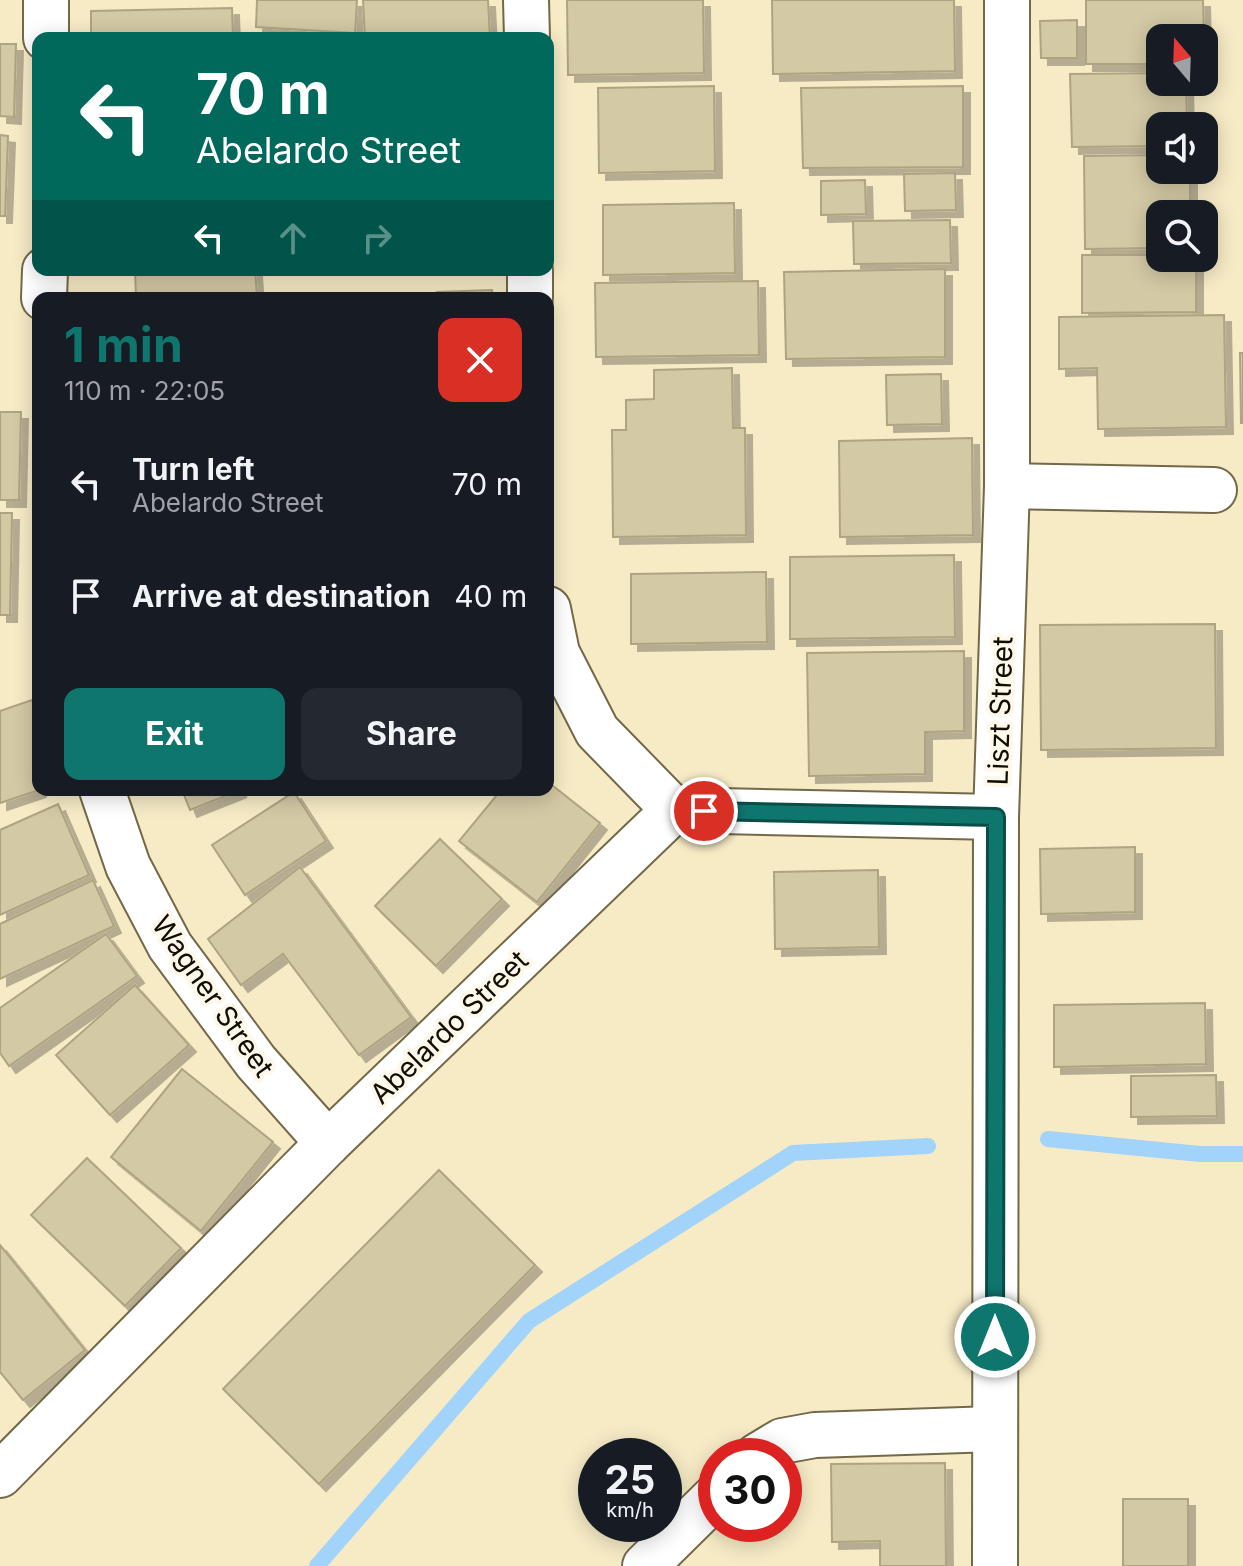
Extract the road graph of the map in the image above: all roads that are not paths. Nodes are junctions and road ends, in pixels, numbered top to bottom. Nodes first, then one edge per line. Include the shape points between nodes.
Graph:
1 (46, 0) edge
2 (526, 0) edge
3 (1007, 0) edge
4 (46, 32) edge
5 (527, 32) edge
6 (1007, 486) junction
7 (1214, 490) dead end
8 (554, 638) edge
9 (104, 796) edge
10 (674, 810) junction
11 (996, 817) junction
12 (328, 1143) junction
13 (994, 1429) junction
14 (798, 1438) edge
15 (0, 1475) edge
16 (698, 1514) edge
17 (645, 1566) edge
18 (995, 1566) edge

1 - 4 street
2 - 5 street
3 - 6 street, Liszt Street
6 - 7 street
6 - 11 street, Liszt Street
8 - 10 street via 597,731
9 - 12 street, Wagner Street via 128,866 170,946 256,1062
10 - 11 street
10 - 12 street, Abelardo Street
11 - 13 street, Liszt Street
12 - 15 street, Abelardo Street
13 - 14 street
13 - 18 street, Liszt Street
16 - 17 street

